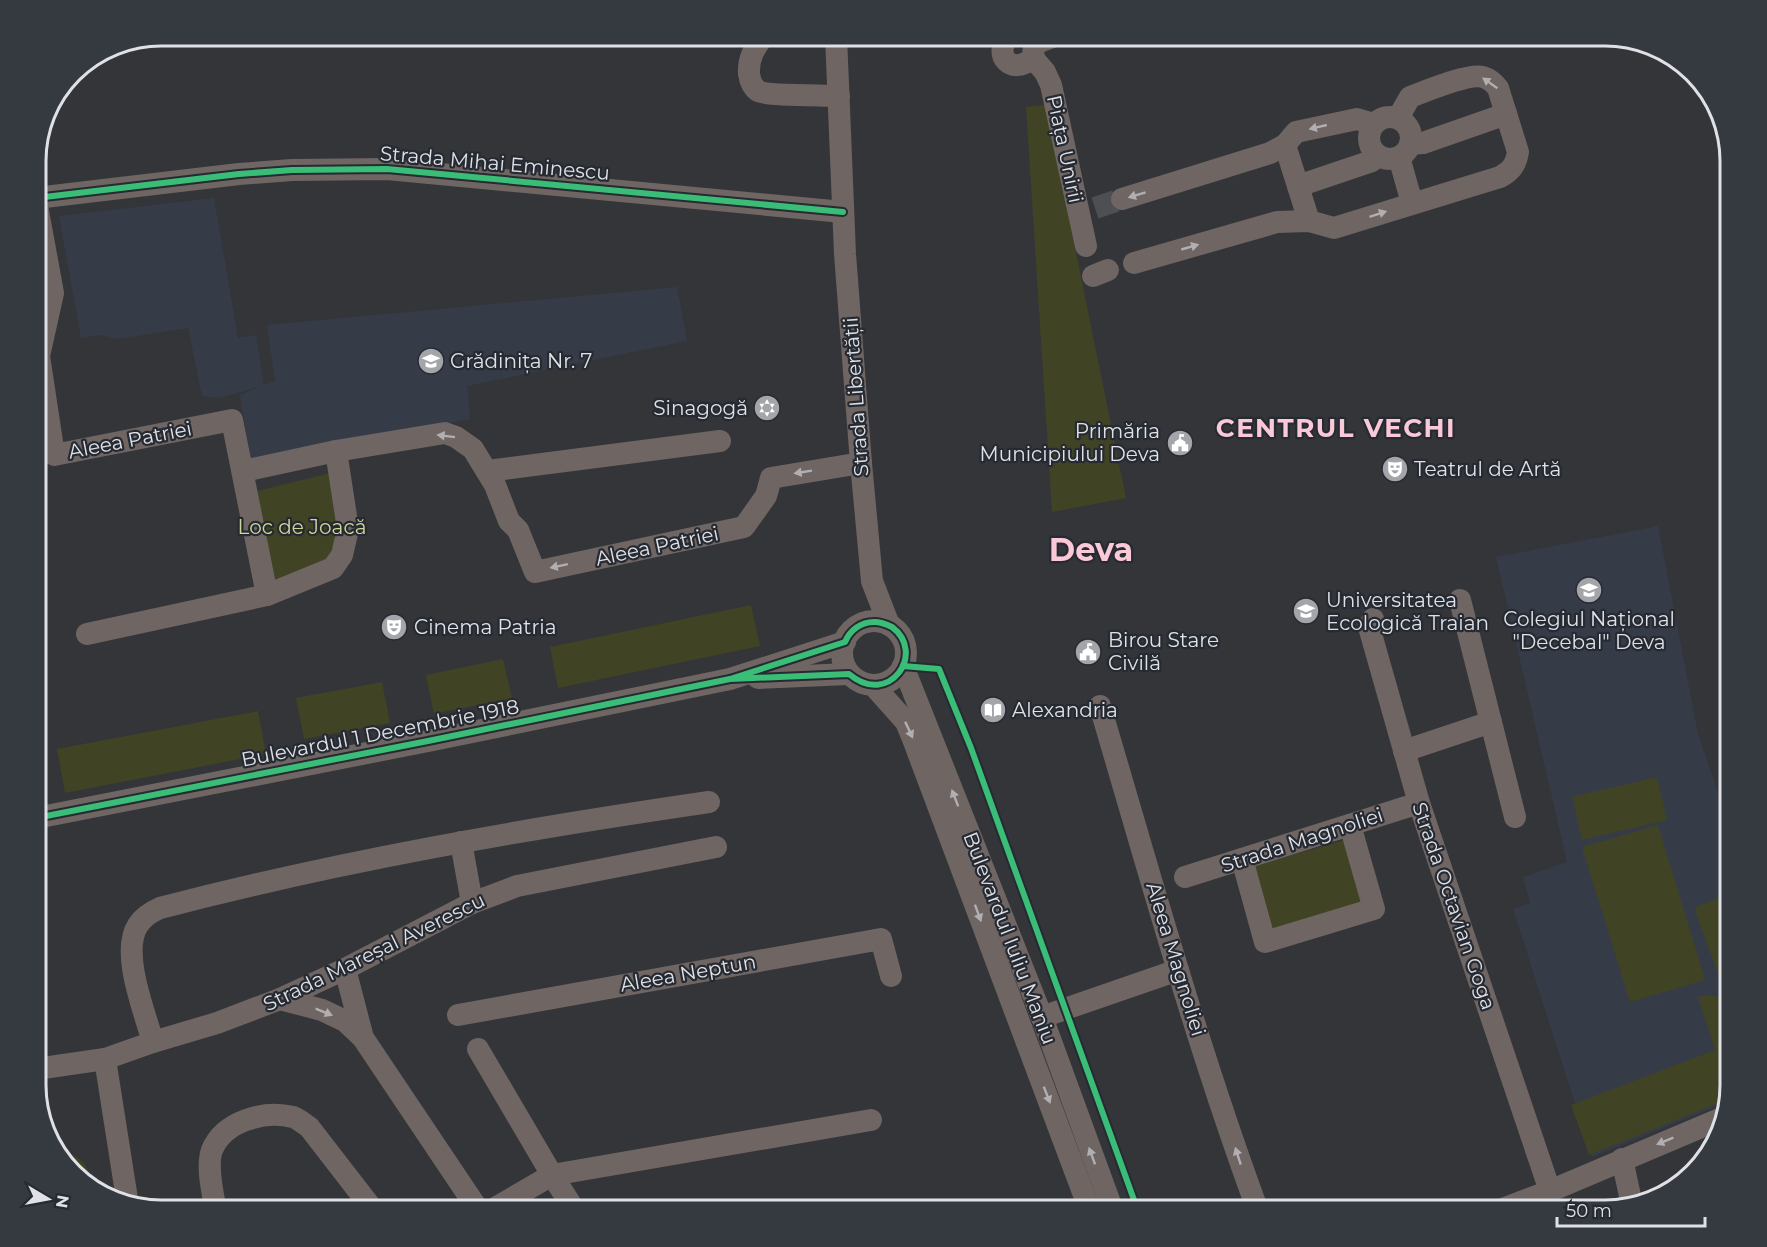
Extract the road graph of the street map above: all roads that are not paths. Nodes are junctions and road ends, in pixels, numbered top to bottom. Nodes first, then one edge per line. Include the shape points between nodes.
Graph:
1 (758, 46) edge
2 (836, 46) edge
3 (1002, 46) edge
4 (1037, 46) edge
5 (1038, 46) edge
6 (839, 96) junction
7 (1506, 114) junction
8 (1398, 118) junction
9 (1374, 124) junction
10 (1285, 145) junction
11 (1395, 152) junction
12 (1298, 186) junction
13 (47, 198) edge
14 (1122, 199) tunnel mouth
15 (1412, 203) junction
16 (843, 212) junction
17 (1309, 221) junction
18 (1086, 246) dead end
19 (47, 260) edge
20 (1134, 263) dead end
21 (47, 320) edge
22 (47, 409) edge
23 (720, 441) dead end
24 (336, 451) junction
25 (861, 463) junction
26 (243, 471) junction
27 (487, 471) junction
28 (872, 581) junction
29 (267, 595) junction
30 (1460, 600) dead end
31 (1373, 619) dead end
32 (862, 624) junction
33 (889, 625) junction
34 (87, 634) dead end
35 (844, 642) junction
36 (903, 666) junction
37 (849, 674) junction
38 (730, 679) junction
39 (873, 685) junction
40 (1100, 706) dead end
41 (1491, 722) junction
42 (1404, 751) junction
43 (709, 802) dead end
44 (1419, 803) junction
45 (47, 816) edge
46 (1515, 817) dead end
47 (1350, 825) junction
48 (461, 842) junction
49 (716, 847) dead end
50 (1242, 859) junction
51 (1185, 877) dead end
52 (472, 903) junction
53 (345, 969) junction
54 (1178, 970) junction
55 (891, 976) dead end
56 (280, 999) junction
57 (458, 1015) dead end
58 (1041, 1017) junction
59 (363, 1038) junction
60 (153, 1042) junction
61 (478, 1048) dead end
62 (105, 1059) junction
63 (47, 1067) edge
64 (871, 1120) dead end
65 (1714, 1121) edge
66 (1622, 1159) junction
67 (552, 1175) junction
68 (1551, 1191) junction
69 (126, 1194) edge
70 (1630, 1197) edge
71 (214, 1201) edge
72 (366, 1201) edge
73 (472, 1201) edge
74 (507, 1201) edge
75 (569, 1201) edge
76 (1086, 1201) edge
77 (1109, 1201) edge
78 (1254, 1201) edge
79 (1524, 1201) edge

1 - 6 street via 748,67 750,82 758,91
2 - 6 street, Strada Libertății
3 - 4 street via 1007,61 1021,66
5 - 18 street, Piața Unirii via 1087,209
6 - 16 street, Strada Libertății
7 -> 8 street via 1498,88 1476,76 1410,97
7 - 11 street
7 - 15 street via 1518,152 1512,169 1500,177
8 - 9 street
8 - 11 street via 1411,134
9 -> 10 street via 1357,119 1296,132
9 - 11 street via 1369,140 1372,148
10 - 12 street
10 -> 14 street
11 - 12 street
11 - 15 street
12 - 17 street
13 - 16 street, Strada Mihai Eminescu via 239,174 387,169
17 -> 15 street via 1334,228
16 - 25 street, Strada Libertății
20 -> 17 street via 1277,222
19 - 21 street, Aleea Patriei via 53,293
22 - 26 street, Aleea Patriei via 54,455 232,420
23 - 27 street
24 - 26 street, Aleea Patriei
27 -> 24 street, Aleea Patriei via 473,449 445,433
24 - 29 street via 348,529 342,555 333,568
25 -> 27 street, Aleea Patriei via 771,478 766,496 744,527 534,572 518,530 509,521
25 - 28 street, Strada Libertății
26 - 29 street, Aleea Patriei
28 - 32 street, Strada Libertății
28 - 33 street, Strada Libertății
29 - 34 street
30 - 41 street
31 - 42 street, Strada Octavian Goga via 1369,627
32 - 33 street via 873,621
32 - 35 street
33 - 36 street via 905,646
35 - 37 street via 843,658
35 - 38 street
36 - 39 street via 891,680
58 -> 36 street, Bulevardul Iuliu Maniu
37 - 38 street
37 - 39 street
38 - 45 street, Bulevardul 1 Decembrie 1918
39 -> 76 street, Bulevardul Iuliu Maniu via 906,722
40 - 54 street, Aleea Magnoliei
41 - 42 street
41 - 46 street
42 - 44 street, Strada Octavian Goga
43 - 48 street
44 - 47 street, Strada Magnoliei
44 - 68 street, Strada Octavian Goga
47 - 50 street, Strada Magnoliei
47 - 50 street via 1374,909 1265,942
48 - 52 street
48 - 60 street via 330,867 160,908 147,915 133,935 131,948
49 - 52 street, Strada Mareșal Averescu via 517,886
50 - 51 street, Strada Magnoliei
52 - 53 street, Strada Mareșal Averescu
53 - 56 street, Strada Mareșal Averescu
53 - 59 street
54 - 58 street
78 -> 54 street, Aleea Magnoliei
55 - 57 street, Aleea Neptun via 881,939
56 -> 59 street via 322,1010 345,1021
56 - 60 street, Strada Mareșal Averescu
77 -> 58 street, Bulevardul Iuliu Maniu
59 - 73 street
60 - 62 street, Strada Mareșal Averescu
61 - 67 street
62 - 63 street, Strada Mareșal Averescu
62 - 69 street
64 - 67 street
65 -> 66 street
66 - 68 street
66 - 70 street
67 - 74 street
67 - 75 street
68 - 79 street
71 - 72 street via 210,1182 212,1151 226,1130 250,1118 273,1115 295,1118 309,1127

